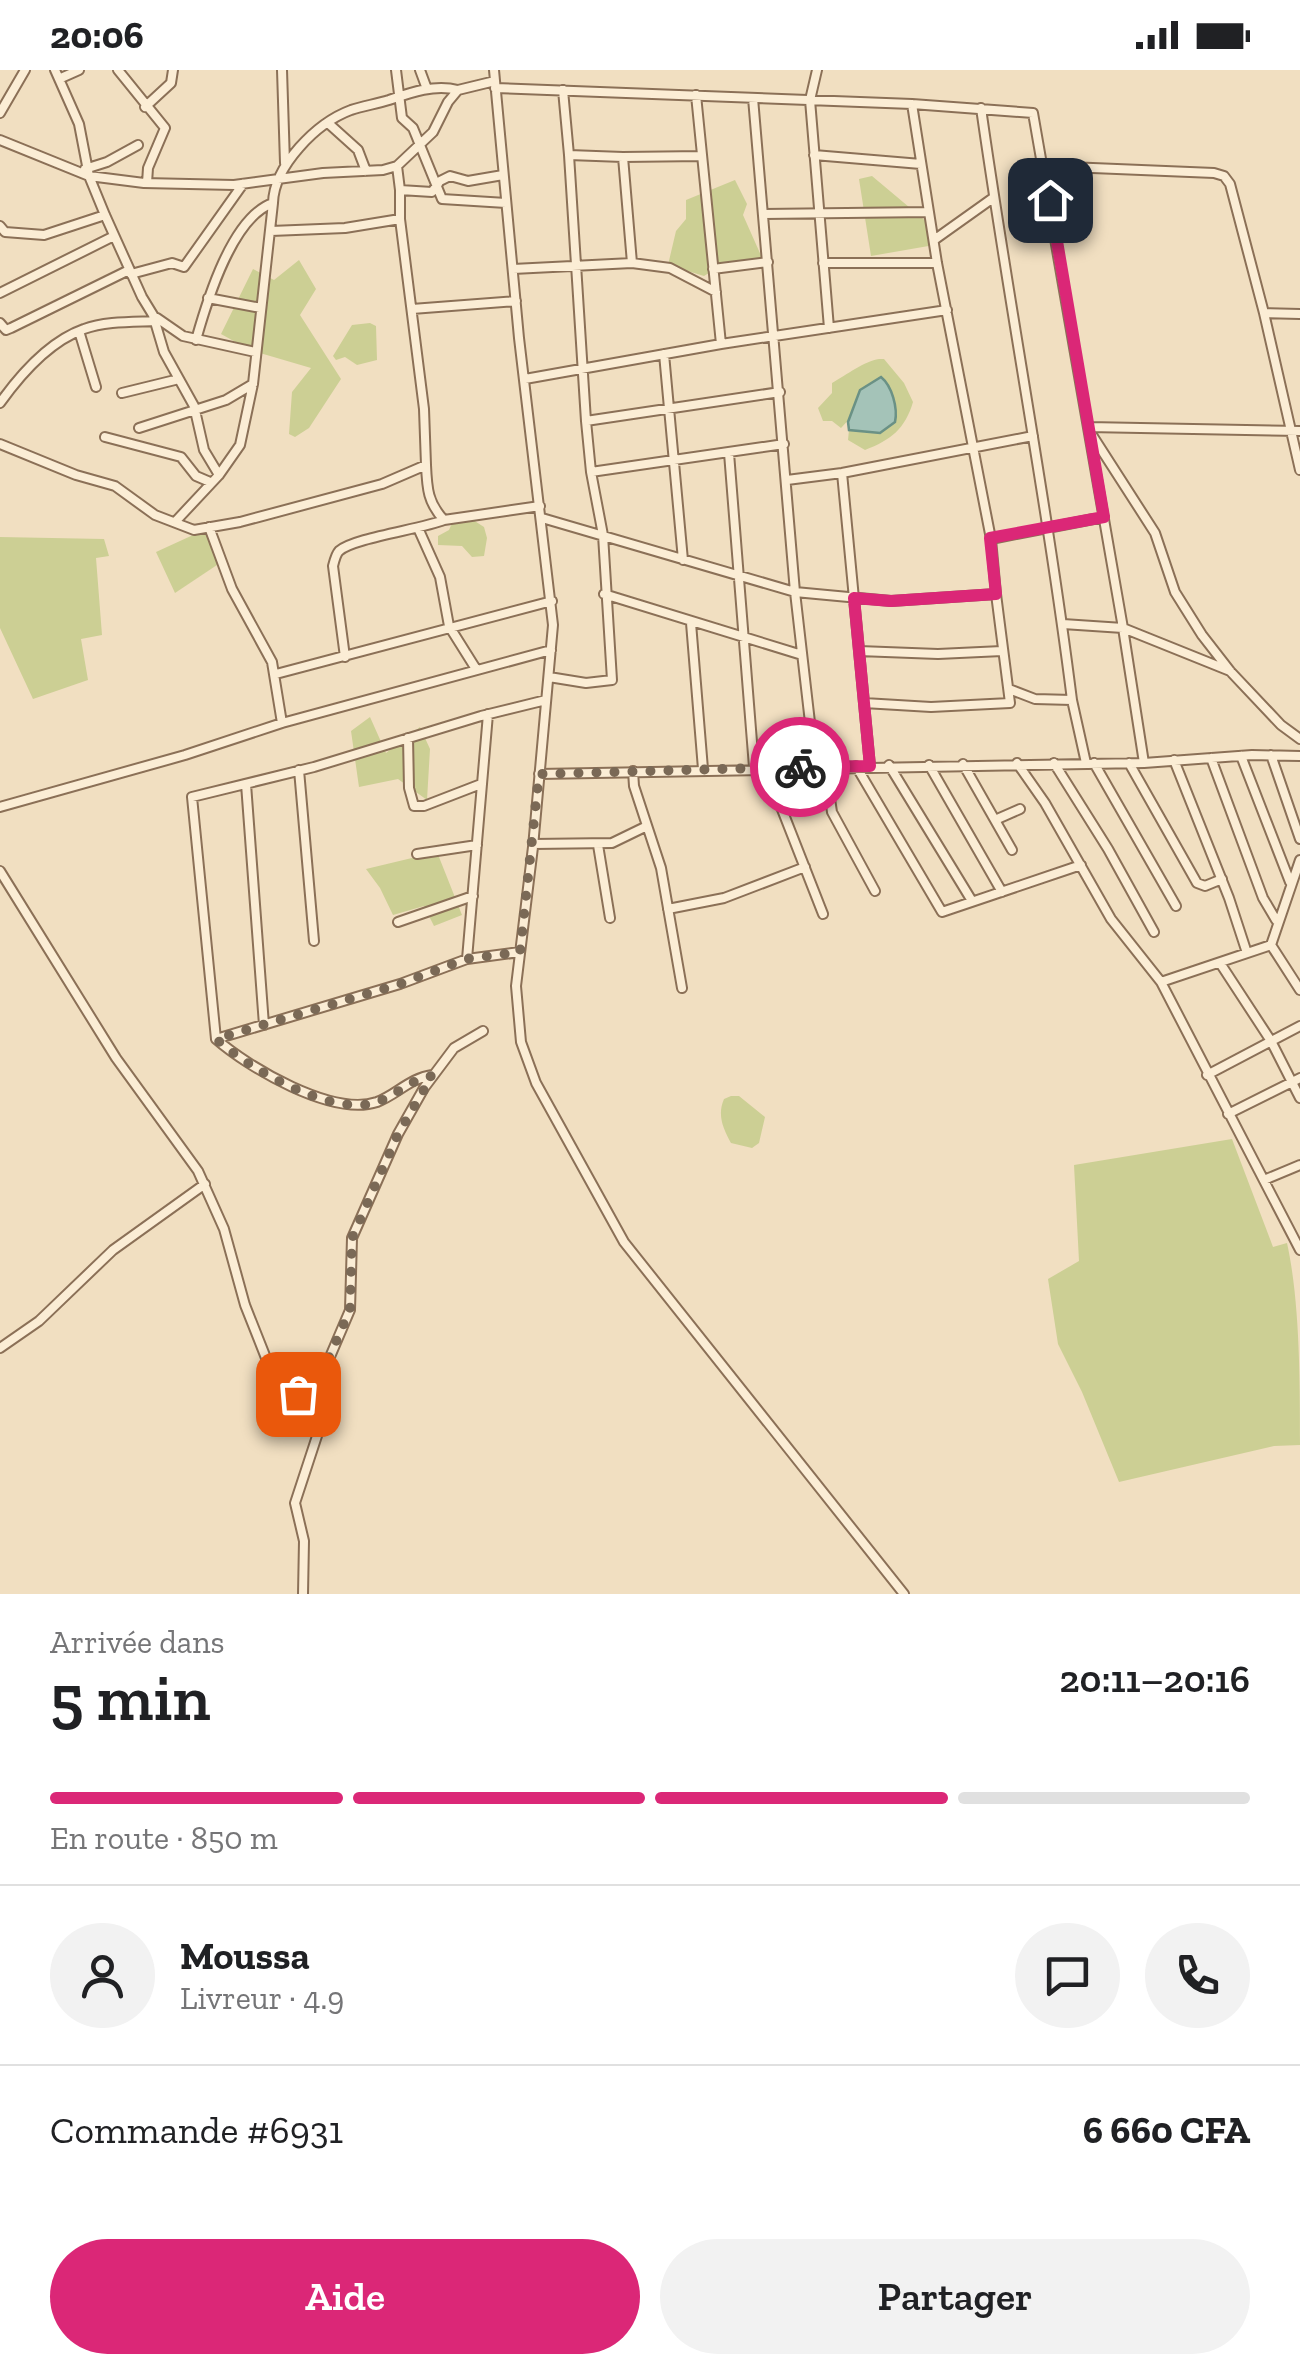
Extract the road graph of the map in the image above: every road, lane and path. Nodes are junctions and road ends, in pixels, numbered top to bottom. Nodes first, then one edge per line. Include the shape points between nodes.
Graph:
1 (25, 70) edge
2 (79, 70) edge
3 (118, 70) edge
4 (173, 70) edge
5 (282, 70) edge
6 (396, 70) edge
7 (420, 70) edge
8 (494, 70) edge
9 (816, 70) edge
10 (58, 74) edge
11 (495, 84) junction
12 (426, 90) junction
13 (458, 90) junction
14 (563, 90) junction
15 (696, 96) junction
16 (398, 97) junction
17 (753, 98) junction
18 (810, 100) junction
19 (912, 104) junction
20 (145, 107) junction
21 (980, 108) junction
22 (0, 112) edge
23 (328, 124) junction
24 (0, 140) edge
25 (138, 145) dead end
26 (419, 147) junction
27 (569, 154) junction
28 (814, 155) junction
29 (702, 156) junction
30 (623, 158) junction
31 (284, 163) junction
32 (921, 164) junction
33 (396, 166) junction
34 (1044, 166) junction
35 (366, 171) junction
36 (88, 172) junction
37 (503, 175) junction
38 (278, 178) junction
39 (147, 183) junction
40 (243, 184) junction
41 (438, 188) junction
42 (400, 190) junction
43 (993, 198) junction
44 (273, 203) junction
45 (506, 203) junction
46 (929, 212) junction
47 (819, 213) junction
48 (764, 214) junction
49 (105, 215) junction
50 (400, 219) junction
51 (0, 226) edge
52 (271, 231) junction
53 (114, 236) junction
54 (934, 240) junction
55 (768, 262) junction
56 (577, 263) junction
57 (632, 263) junction
58 (823, 263) junction
59 (937, 263) junction
60 (513, 268) junction
61 (713, 270) junction
62 (130, 272) junction
63 (716, 292) junction
64 (0, 293) edge
65 (208, 298) junction
66 (516, 301) junction
67 (261, 308) junction
68 (412, 309) junction
69 (948, 310) junction
70 (1264, 313) junction
71 (1300, 314) edge
72 (154, 318) junction
73 (0, 324) edge
74 (829, 328) junction
75 (80, 331) junction
76 (775, 336) junction
77 (196, 340) junction
78 (721, 344) junction
79 (255, 352) junction
80 (664, 354) junction
81 (582, 369) junction
82 (179, 379) junction
83 (524, 379) junction
84 (253, 384) junction
85 (96, 387) dead end
86 (780, 392) junction
87 (122, 393) dead end
88 (0, 403) edge
89 (670, 410) junction
90 (195, 412) junction
91 (586, 421) junction
92 (140, 428) dead end
93 (1088, 429) junction
94 (1295, 431) edge
95 (106, 436) dead end
96 (1032, 436) junction
97 (0, 444) edge
98 (784, 444) junction
99 (971, 448) junction
100 (729, 453) junction
101 (675, 460) junction
102 (426, 465) junction
103 (1300, 470) edge
104 (591, 472) junction
105 (842, 473) junction
106 (219, 476) junction
107 (787, 480) junction
108 (210, 482) junction
109 (540, 506) junction
110 (1104, 517) junction
111 (542, 518) junction
112 (444, 520) junction
113 (176, 522) junction
114 (209, 527) junction
115 (418, 528) junction
116 (1049, 529) junction
117 (603, 534) junction
118 (990, 538) junction
119 (683, 560) junction
120 (738, 576) junction
121 (796, 592) junction
122 (604, 594) junction
123 (996, 594) junction
124 (854, 598) junction
125 (552, 601) junction
126 (691, 622) junction
127 (1063, 624) junction
128 (449, 626) junction
129 (1123, 628) junction
130 (744, 638) junction
131 (551, 650) junction
132 (1002, 650) junction
133 (859, 651) junction
134 (802, 655) junction
135 (345, 656) junction
136 (476, 669) junction
137 (1230, 671) junction
138 (276, 674) junction
139 (549, 677) junction
140 (1008, 689) junction
141 (546, 700) junction
142 (1072, 700) junction
143 (864, 702) junction
144 (488, 714) junction
145 (282, 723) junction
146 (408, 738) junction
147 (1300, 739) edge
148 (1272, 755) junction
149 (1241, 756) junction
150 (1300, 756) edge
151 (1210, 758) junction
152 (1174, 760) junction
153 (1090, 762) junction
154 (1130, 762) junction
155 (1144, 762) junction
156 (1054, 763) junction
157 (964, 764) junction
158 (1017, 764) junction
159 (890, 765) junction
160 (929, 765) junction
161 (820, 766) junction
162 (856, 766) junction
163 (870, 766) junction
164 (770, 767) junction
165 (754, 768) junction
166 (702, 769) junction
167 (300, 770) junction
168 (633, 771) junction
169 (539, 774) junction
170 (246, 784) junction
171 (481, 784) junction
172 (0, 807) edge
173 (1020, 809) dead end
174 (995, 820) junction
175 (647, 826) junction
176 (1300, 839) edge
177 (477, 844) junction
178 (534, 844) junction
179 (598, 845) junction
180 (1012, 850) dead end
181 (416, 854) dead end
182 (1300, 860) edge
183 (1081, 864) junction
184 (805, 868) junction
185 (0, 871) edge
186 (1298, 874) edge
187 (1222, 879) junction
188 (1291, 884) junction
189 (875, 891) dead end
190 (1002, 892) junction
191 (473, 896) junction
192 (972, 902) junction
193 (1176, 906) dead end
194 (668, 909) junction
195 (823, 914) dead end
196 (610, 918) dead end
197 (398, 922) dead end
198 (1277, 922) junction
199 (1154, 932) dead end
200 (314, 941) dead end
201 (1271, 944) junction
202 (520, 952) junction
203 (1247, 953) junction
204 (466, 959) junction
205 (1220, 962) junction
206 (1161, 982) junction
207 (682, 988) dead end
208 (1300, 990) edge
209 (264, 1024) junction
210 (1300, 1026) edge
211 (482, 1031) dead end
212 (216, 1039) junction
213 (1271, 1042) junction
214 (1207, 1074) junction
215 (432, 1076) junction
216 (1296, 1080) edge
217 (1300, 1098) edge
218 (1228, 1114) junction
219 (1300, 1165) edge
220 (1264, 1180) junction
221 (205, 1184) junction
222 (1300, 1250) edge
223 (0, 1348) edge
224 (312, 1407) junction
225 (303, 1594) edge
226 (904, 1594) edge

1 - 22 street
2 - 10 street
3 - 20 street
4 - 20 street via 171,84
5 - 31 street
6 - 16 street
7 - 12 street
8 - 11 street
9 - 18 street
10 - 36 street via 79,124
11 - 13 street
11 - 14 street
11 - 37 street
12 - 13 street
12 - 16 street
13 - 26 street
14 - 15 street
14 - 27 street
15 - 17 street
15 - 29 street
16 - 23 street via 352,109
16 - 26 street
17 - 18 street
17 - 48 street
18 - 19 street
18 - 28 street
19 - 21 street
19 - 32 street
20 - 39 street via 165,128
21 - 34 street via 1033,113
21 - 43 street
23 - 31 street
23 - 35 street via 358,150
24 - 36 street
25 - 36 street
26 - 33 street
26 - 41 street
27 - 30 street
27 - 56 street
28 - 32 street
28 - 47 street
29 - 30 street
29 - 61 street
30 - 57 street
31 - 38 street
32 - 46 street
33 - 35 street
33 - 42 street
34 - 70 street via 1224,176
34 - 93 street
35 - 38 street
36 - 39 street
36 - 49 street
37 - 41 street via 468,181 450,176
37 - 45 street
38 - 40 street
38 - 44 street
39 - 40 street
40 - 62 street via 184,267 172,262
41 - 42 street
41 - 45 street via 446,201
42 - 50 street
43 - 54 street
43 - 96 street
44 - 52 street
44 - 65 street via 240,234
45 - 60 street
46 - 47 street
46 - 54 street
47 - 48 street
47 - 58 street
48 - 55 street
49 - 51 street via 44,235
49 - 53 street
50 - 52 street
50 - 68 street
52 - 67 street
53 - 62 street
53 - 64 street
54 - 59 street
55 - 61 street
55 - 76 street
56 - 57 street
56 - 60 street
56 - 81 street
57 - 63 street via 670,268
58 - 59 street
58 - 74 street
59 - 69 street
60 - 66 street
61 - 63 street
62 - 72 street
62 - 73 street via 11,328
63 - 78 street
65 - 67 street
65 - 77 street
66 - 68 street
66 - 83 street
67 - 79 street
68 - 102 street
69 - 74 street
69 - 99 street
70 - 71 street
70 - 94 street
72 - 75 street
72 - 77 street
72 - 82 street
74 - 76 street
75 - 85 street
75 - 88 street via 20,376
76 - 78 street
76 - 86 street
77 - 79 street
78 - 80 street
79 - 84 street
80 - 81 street
80 - 89 street
81 - 83 street
81 - 91 street
82 - 87 street
82 - 90 street
83 - 109 street
84 - 90 street
84 - 106 street via 240,446
86 - 89 street
86 - 98 street
89 - 91 street
89 - 101 street
90 - 92 street
90 - 106 street
91 - 104 street
93 - 94 street
93 - 110 street
93 - 137 street via 1155,533 1175,592
94 - 103 street
95 - 108 street via 181,457
96 - 99 street
96 - 116 street
97 - 113 street via 115,486
98 - 100 street
98 - 107 street
99 - 105 street
99 - 118 street
100 - 101 street
100 - 120 street
101 - 104 street
101 - 119 street
102 - 112 street via 427,494
102 - 114 street via 382,484
104 - 117 street
105 - 107 street
105 - 124 street
106 - 108 street
107 - 121 street
108 - 113 street
109 - 111 street
109 - 112 street
110 - 116 street
110 - 129 street
111 - 117 street
111 - 125 street
112 - 115 street
113 - 114 street via 194,530
114 - 138 street
115 - 128 street via 440,576
115 - 135 street via 337,554
116 - 118 street
116 - 127 street
117 - 119 street
117 - 122 street
118 - 123 street
119 - 120 street
120 - 121 street
120 - 130 street
121 - 124 street
121 - 134 street
122 - 126 street
122 - 139 street via 612,680
123 - 124 street
123 - 132 street
124 - 133 street
125 - 128 street
125 - 131 street
126 - 130 street
126 - 166 street
127 - 129 street
127 - 142 street
128 - 135 street
128 - 136 street
129 - 137 street
129 - 155 street
130 - 134 street
130 - 165 street
131 - 136 street
131 - 139 street
132 - 133 street
132 - 140 street
133 - 143 street
134 - 161 street
135 - 138 street
136 - 145 street
137 - 147 street
138 - 145 street
139 - 141 street
140 - 142 street via 1035,700
140 - 143 street via 1010,703
141 - 144 street
141 - 169 street
142 - 153 street
143 - 163 street
144 - 146 street
144 - 171 street
145 - 172 street
146 - 167 street
146 - 171 street via 414,806
148 - 149 street
148 - 150 street
148 - 176 street
149 - 151 street
149 - 188 street
151 - 152 street
151 - 198 street
152 - 155 street
152 - 187 street
153 - 154 street
153 - 156 street
153 - 193 street
154 - 155 street
154 - 187 street via 1198,883
156 - 158 street
156 - 199 street
157 - 158 street
157 - 160 street
157 - 174 street
158 - 183 street
159 - 160 street
159 - 163 street
159 - 192 street
160 - 190 street
161 - 162 street
161 - 164 street
161 - 189 street via 832,812
162 - 163 street
162 - 192 street via 940,911
164 - 165 street
164 - 184 street
165 - 166 street
166 - 168 street
167 - 170 street
167 - 200 street
168 - 169 street
168 - 175 street
169 - 178 street
170 - 209 street
170 - 212 street via 192,797
171 - 177 street
173 - 174 street
174 - 180 street
175 - 179 street
175 - 194 street
177 - 181 street
177 - 191 street
178 - 179 street
178 - 202 street
179 - 196 street
182 - 186 street
183 - 190 street
183 - 206 street via 1111,919
184 - 194 street via 724,898
184 - 195 street
185 - 221 street via 116,1058
186 - 188 street
187 - 203 street
188 - 198 street
190 - 192 street
191 - 197 street
191 - 204 street
194 - 207 street
198 - 201 street
201 - 203 street
201 - 208 street
202 - 204 street
202 - 226 street via 516,1008 526,1059 606,1214
203 - 205 street
204 - 209 street
205 - 206 street
205 - 213 street
206 - 214 street
209 - 212 street
210 - 213 street
211 - 215 street via 454,1048
212 - 215 street via 278,1081 345,1102 380,1101
213 - 214 street
213 - 216 street
214 - 218 street
215 - 224 street via 352,1238 350,1310
216 - 217 street
216 - 218 street
218 - 220 street
219 - 220 street
220 - 222 street
221 - 223 street via 114,1250
221 - 224 street via 266,1358
224 - 225 street via 317,1436 294,1503 304,1540

